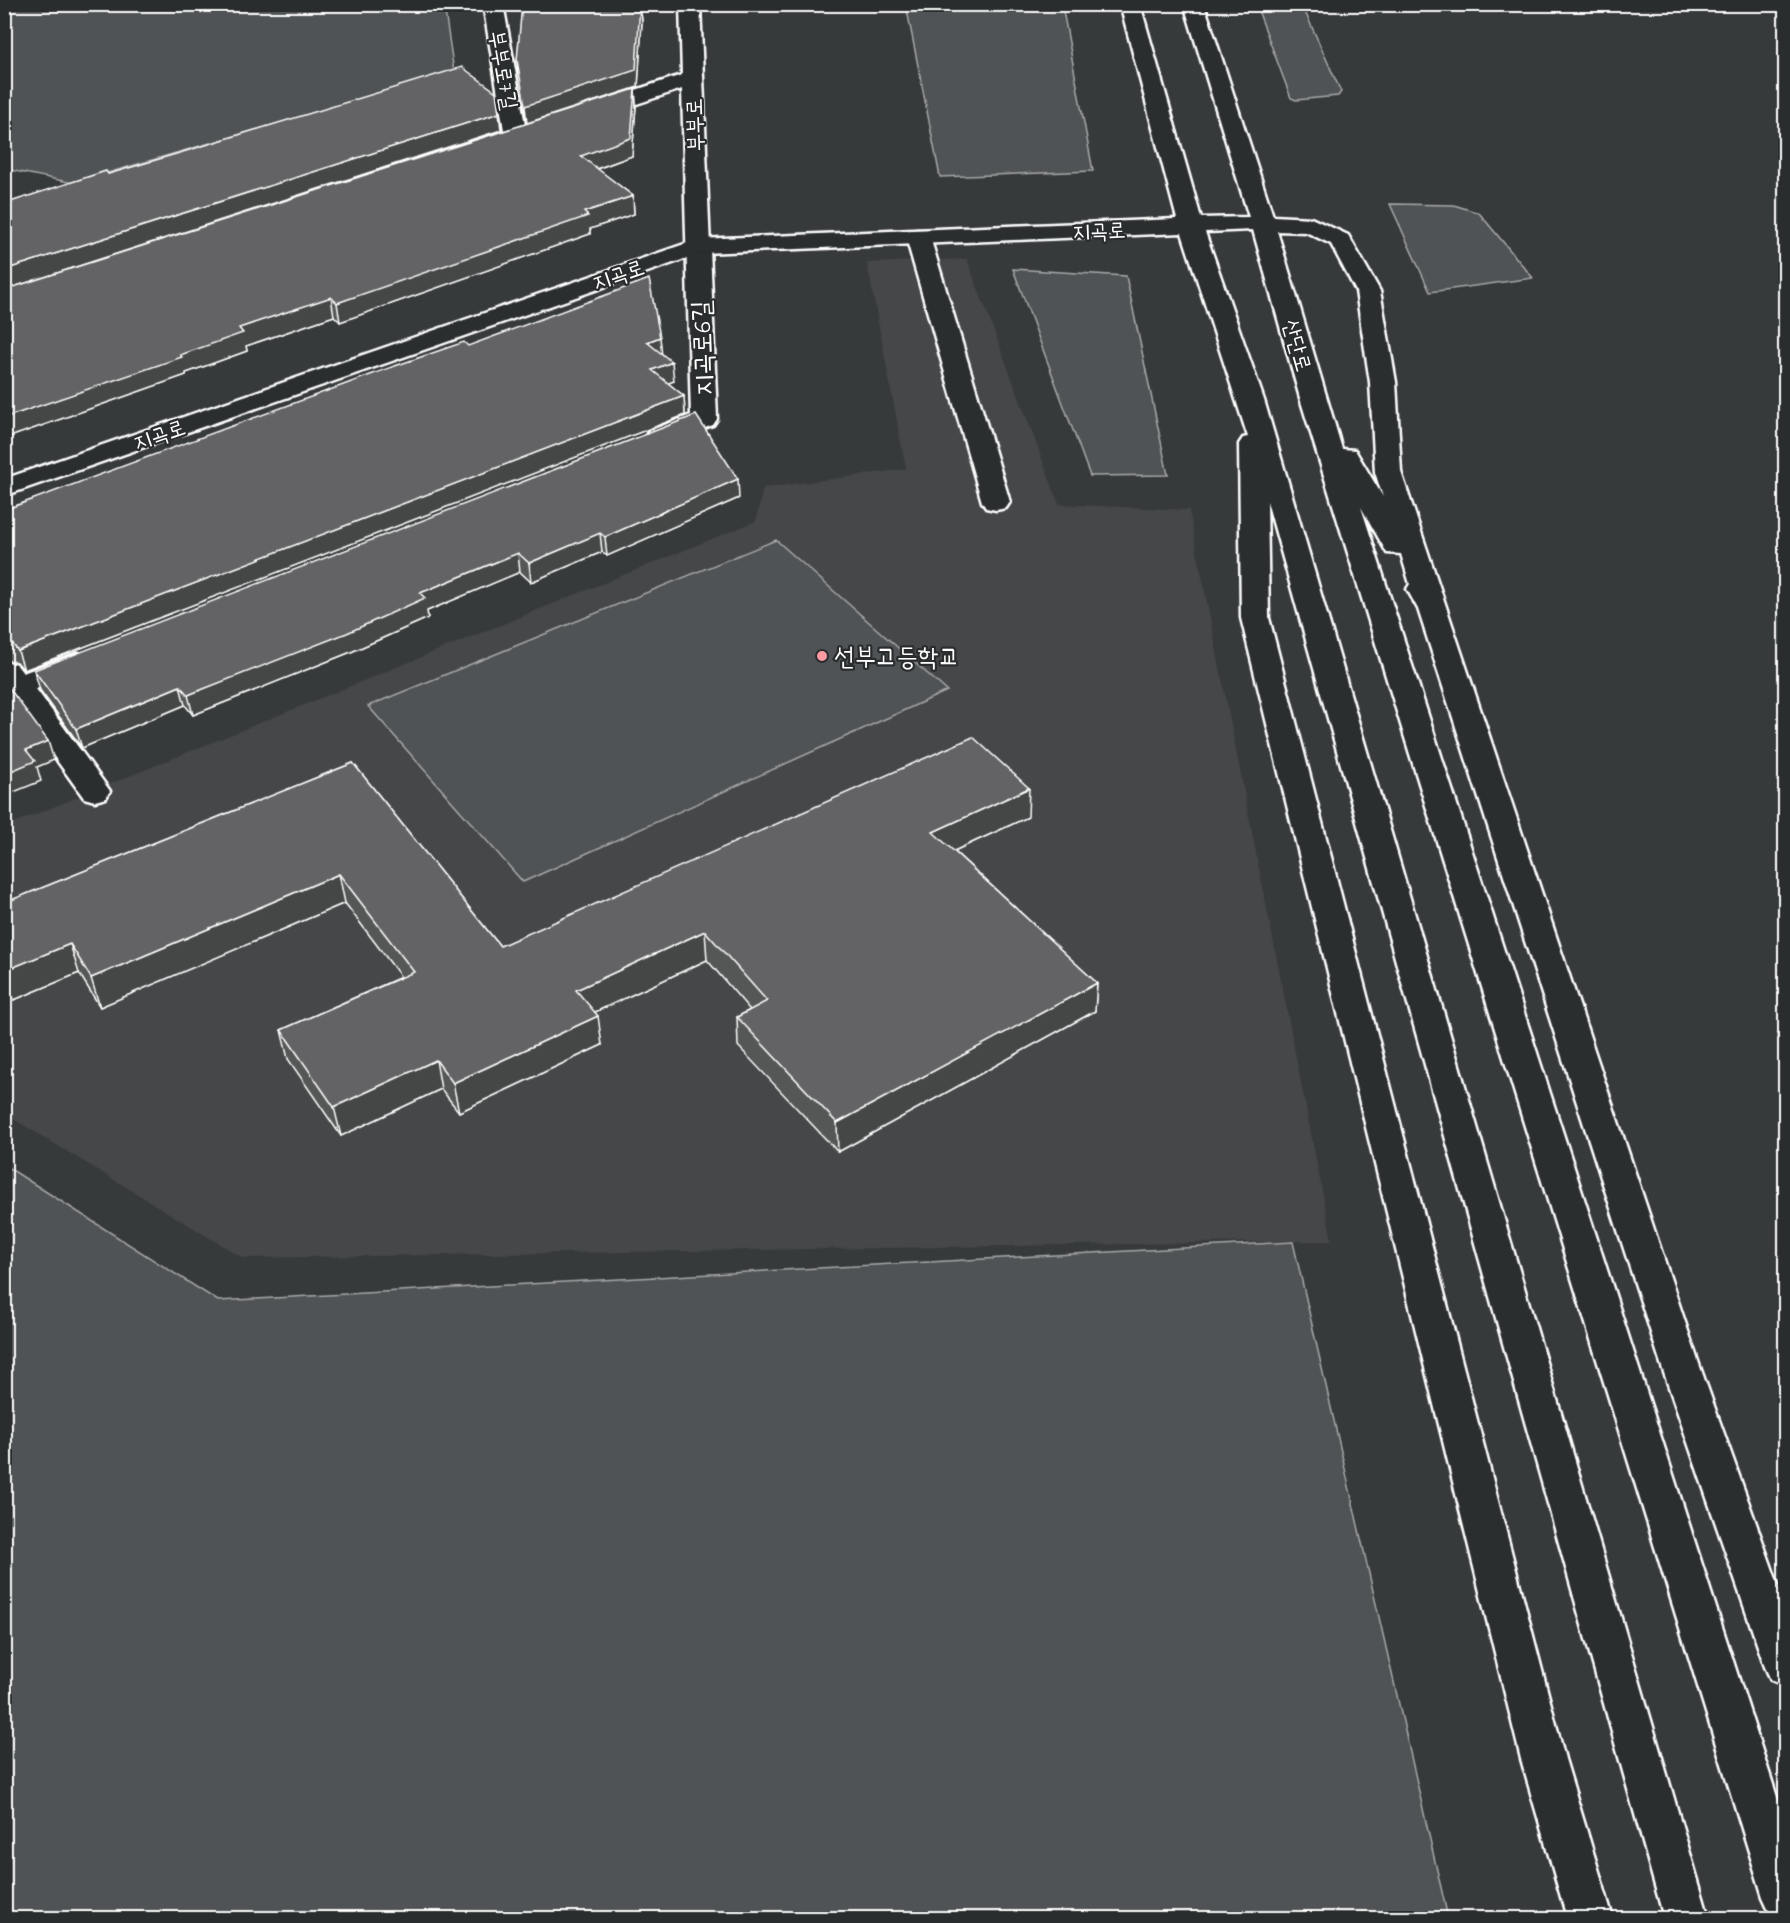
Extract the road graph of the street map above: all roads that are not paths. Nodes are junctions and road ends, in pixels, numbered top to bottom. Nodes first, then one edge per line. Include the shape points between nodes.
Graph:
1 (493, 4) edge
2 (690, 4) edge
3 (1130, 4) edge
4 (1194, 4) edge
5 (693, 79) junction
6 (571, 118) edge
7 (538, 129) edge
8 (516, 136) junction
9 (493, 143) edge
10 (1263, 224) junction
11 (1191, 226) junction
12 (918, 237) junction
13 (699, 246) junction
14 (1313, 398) junction
15 (1251, 400) junction
16 (638, 445) edge
17 (4, 488) edge
18 (996, 502) dead end
19 (1432, 609) junction
20 (106, 651) edge
21 (9, 682) edge
22 (95, 791) dead end
23 (1785, 1667) edge
24 (1785, 1897) edge
25 (1590, 1918) edge
26 (1687, 1918) edge

1 - 8 main road, 부부로7길
2 - 5 main road, 부부로
3 - 11 main road
4 - 10 main road, 산단로
5 - 6 main road
5 - 13 main road, 부부로
7 - 8 main road
8 - 9 main road
10 - 11 main road, 지곡로
10 - 14 main road, 산단로
10 - 19 main road, 지곡로 via 1311,225 1340,240 1368,291 1383,382 1388,472
11 - 12 main road, 지곡로
11 - 15 main road
12 - 13 main road, 지곡로
12 - 18 main road
13 - 16 main road, 지곡로6길 via 704,419
13 - 17 main road, 지곡로
14 - 19 main road
14 - 24 main road, 산단로
15 - 25 main road via 1255,618 1540,1748
15 - 26 main road
19 - 23 main road via 1680,1364
20 - 21 main road
21 - 22 main road

